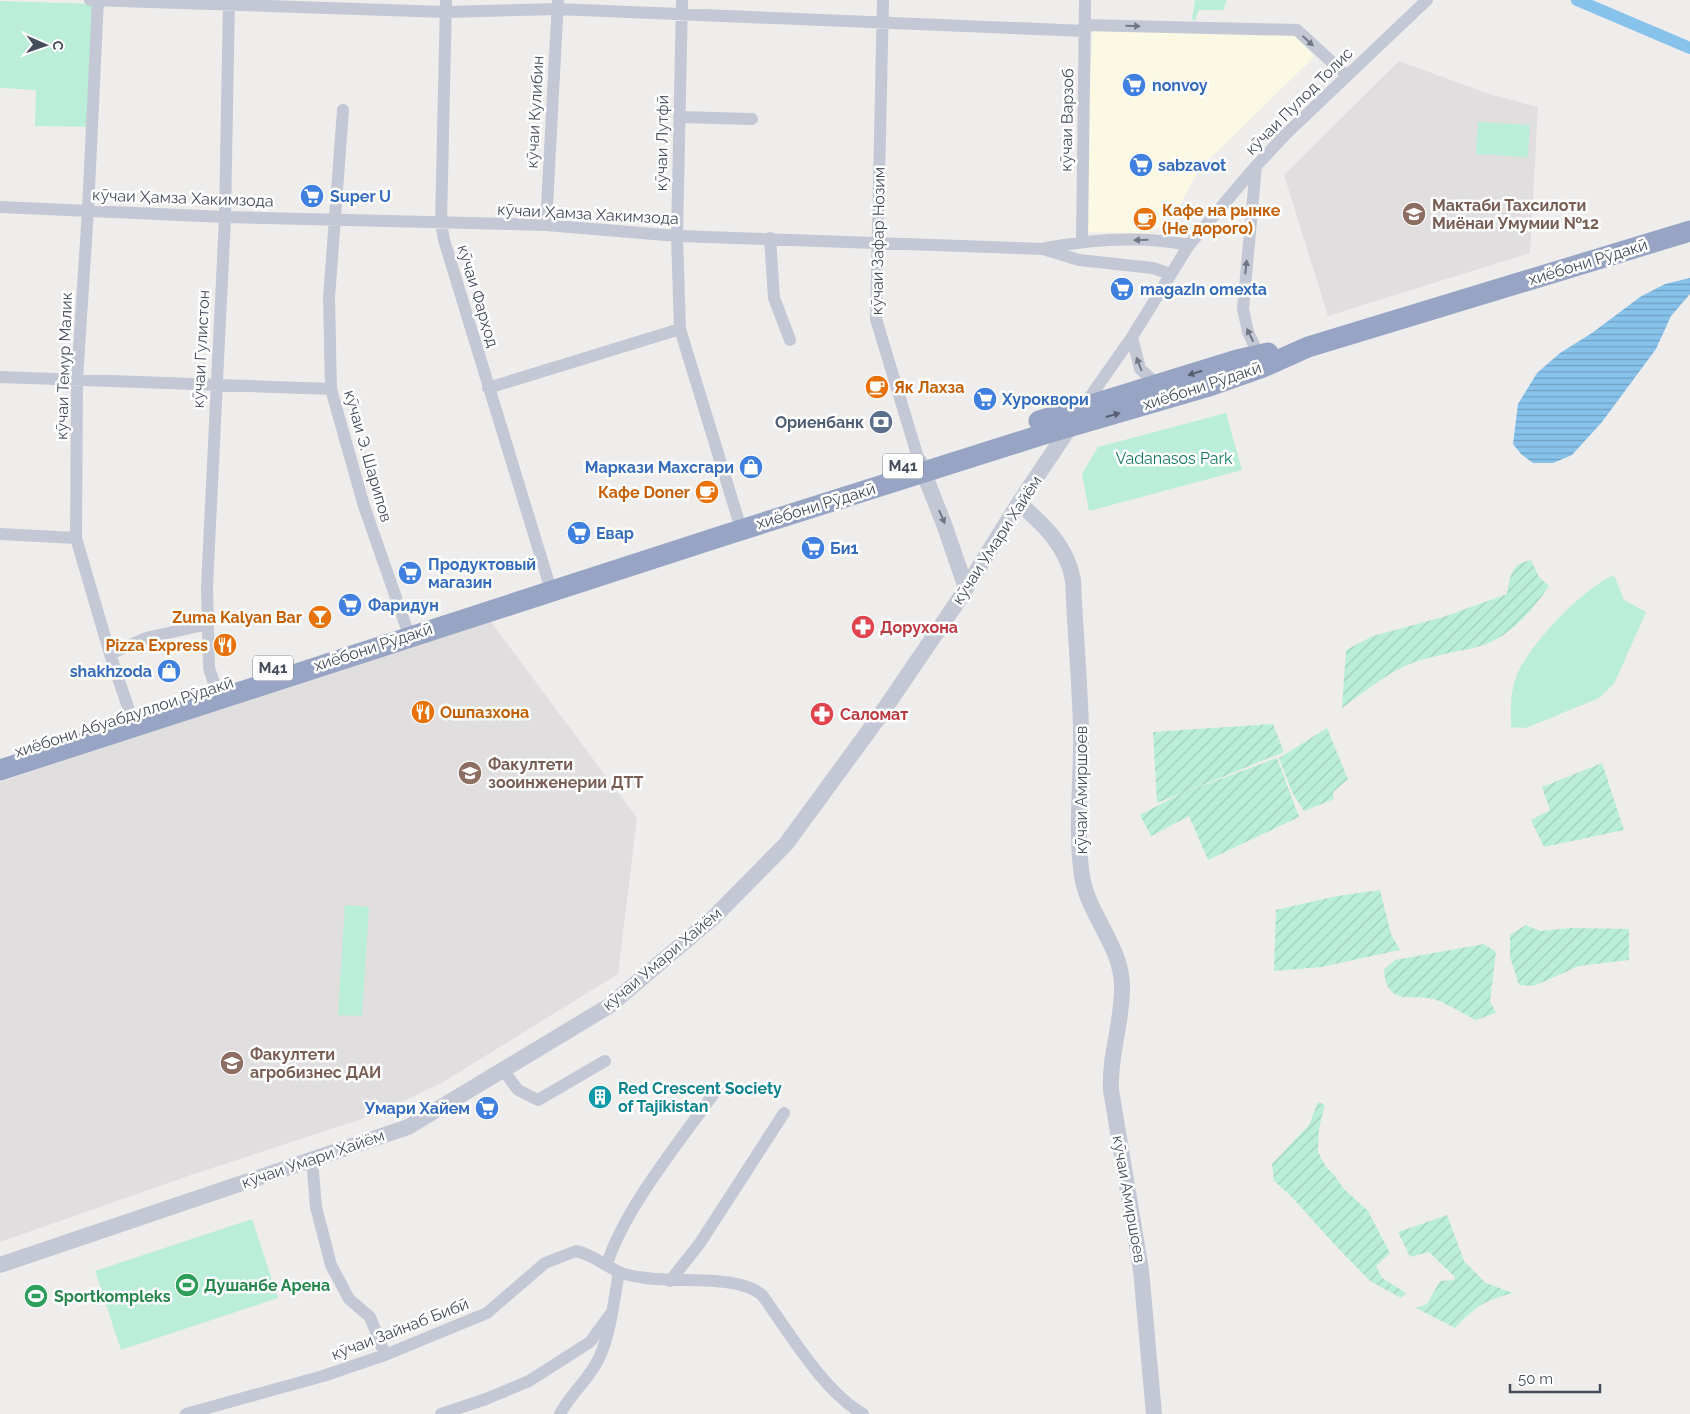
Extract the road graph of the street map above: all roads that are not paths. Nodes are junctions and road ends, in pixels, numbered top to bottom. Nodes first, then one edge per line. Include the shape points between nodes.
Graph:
1 (90, 0) edge
2 (98, 0) edge
3 (682, 0) edge
4 (883, 0) edge
5 (1086, 0) edge
6 (1427, 0) edge
7 (229, 2) edge
8 (557, 5) edge
9 (446, 6) edge
10 (681, 16) junction
11 (883, 22) junction
12 (1084, 28) junction
13 (1347, 76) junction
14 (343, 110) dead end
15 (679, 117) junction
16 (752, 119) dead end
17 (1256, 166) junction
18 (0, 207) edge
19 (88, 210) junction
20 (224, 217) junction
21 (334, 219) junction
22 (441, 223) junction
23 (546, 225) junction
24 (1690, 231) edge
25 (677, 236) junction
26 (770, 238) junction
27 (1082, 241) junction
28 (878, 242) junction
29 (1189, 246) junction
30 (1043, 249) junction
31 (1170, 274) junction
32 (680, 329) junction
33 (1132, 337) junction
34 (790, 340) dead end
35 (1308, 347) joint
36 (1261, 361) junction
37 (0, 377) edge
38 (77, 380) junction
39 (1157, 384) junction
40 (215, 386) junction
41 (488, 388) junction
42 (331, 389) junction
43 (1083, 407) junction
44 (1071, 426) junction
45 (920, 467) junction
46 (1019, 503) junction
47 (738, 519) junction
48 (0, 534) edge
49 (76, 538) junction
50 (616, 564) junction
51 (549, 585) junction
52 (966, 588) junction
53 (208, 624) junction
54 (408, 630) junction
55 (110, 654) junction
56 (217, 692) junction
57 (132, 720) junction
58 (0, 758) edge
59 (0, 770) edge
60 (605, 1061) dead end
61 (503, 1070) junction
62 (717, 1089) dead end
63 (784, 1113) dead end
64 (312, 1160) junction
65 (607, 1264) junction
66 (0, 1265) edge
67 (619, 1272) junction
68 (670, 1281) junction
69 (612, 1312) junction
70 (385, 1355) junction
71 (186, 1414) edge
72 (440, 1414) edge
73 (560, 1414) edge
74 (863, 1414) edge
75 (1154, 1414) edge

1 - 2 street
2 - 7 street
2 - 19 street, кӯчаи Темур Малик
3 - 10 street, кӯчаи Лутфӣ
4 - 11 street, кӯчаи Зафар Нозим
5 - 12 street, кӯчаи Варзоб
6 - 13 street, кӯчаи Пулод Толис
7 - 9 street
7 - 20 street, кӯчаи Гулистон
8 - 9 street
8 - 10 street
8 - 23 street, кӯчаи Кулибин
9 - 22 street, кӯчаи Фарҳод
10 - 11 street
10 - 15 street, кӯчаи Лутфӣ
11 - 12 street
11 - 28 street, кӯчаи Зафар Нозим
12 -> 13 street via 1297,30
12 - 27 street, кӯчаи Варзоб
13 - 17 street, кӯчаи Пулод Толис
14 - 21 street, кӯчаи Э. Шарипов
15 - 16 street
15 - 25 street, кӯчаи Лутфӣ
17 - 29 street, кӯчаи Пулод Толис
36 -> 17 street via 1248,332 1243,309
18 - 19 street, кӯчаи Ҳамза Хакимзода
19 - 20 street, кӯчаи Ҳамза Хакимзода
19 - 38 street, кӯчаи Темур Малик
20 - 21 street, кӯчаи Ҳамза Хакимзода
20 - 40 street, кӯчаи Гулистон
21 - 22 street, кӯчаи Ҳамза Хакимзода
21 - 42 street, кӯчаи Э. Шарипов via 330,298
22 - 23 street, кӯчаи Ҳамза Хакимзода
22 - 41 street, кӯчаи Фарҳод
23 - 25 street, кӯчаи Ҳамза Хакимзода
24 - 35 highway, хиёбони Рӯдакӣ
25 - 26 street, кӯчаи Ҳамза Хакимзода
25 - 32 street, кӯчаи Лутфӣ
26 - 28 street, кӯчаи Ҳамза Хакимзода
26 - 34 street via 774,298
29 -> 27 street via 1164,240
27 - 30 street
28 - 30 street, кӯчаи Ҳамза Хакимзода
28 - 45 street, кӯчаи Зафар Нозим via 876,319
29 - 31 street, кӯчаи Пулод Толис
30 - 31 street, кӯчаи Ҳамза Хакимзода via 1079,260 1154,268
31 - 33 street, кӯчаи Пулод Толис
32 - 41 street
32 - 47 street, кӯчаи Лутфӣ
39 -> 33 street via 1140,370
33 - 43 street, кӯчаи Пулод Толис
35 - 36 highway, хиёбони Абуабдуллои Рӯдакӣ / M41
36 -> 39 highway, хиёбони Абуабдуллои Рӯдакӣ / M41
44 -> 36 highway, хиёбони Рӯдакӣ via 1169,398
37 - 38 street
38 - 40 street
38 - 49 street, кӯчаи Темур Малик
39 - 43 highway, хиёбони Абуабдуллои Рӯдакӣ / M41
40 - 42 street
40 - 53 street, кӯчаи Гулистон
41 - 51 street, кӯчаи Фарҳод
42 - 54 street, кӯчаи Э. Шарипов via 364,506
43 - 44 street, кӯчаи Умари Хайём
43 - 45 highway, хиёбони Абуабдуллои Рӯдакӣ / M41
44 - 45 highway, хиёбони Рӯдакӣ
44 - 46 street, кӯчаи Умари Хайём
45 - 47 highway, хиёбони Абуабдуллои Рӯдакӣ / M41
45 - 50 highway, хиёбони Рӯдакӣ
45 -> 52 street, кӯчаи Зафар Нозим
46 - 52 street, кӯчаи Умари Хайём
46 - 75 street, кӯчаи Амиршоев via 1043,524 1070,563 1081,733 1078,842 1082,878 1088,896 1119,963 1122,986 1110,1070 1111,1090 1141,1270
47 - 50 highway, хиёбони Абуабдуллои Рӯдакӣ / M41
48 - 49 street
49 - 55 street, кӯчаи Темур Малик
50 - 51 highway, хиёбони Абуабдуллои Рӯдакӣ / M41
51 - 54 highway, хиёбони Абуабдуллои Рӯдакӣ / M41
52 - 61 street, кӯчаи Умари Хайём via 878,717 780,851 714,917 609,1006
53 - 55 street via 146,638
53 - 56 street, кӯчаи Гулистон via 209,668
54 - 56 highway, хиёбони Абуабдуллои Рӯдакӣ / M41
55 - 57 street, кӯчаи Темур Малик
56 - 57 highway, хиёбони Абуабдуллои Рӯдакӣ / M41
57 - 58 highway, хиёбони Абуабдуллои Рӯдакӣ / M41
57 - 59 highway
60 - 61 street via 538,1100 518,1090
61 - 64 street, кӯчаи Умари Хайём via 408,1127
62 - 65 street via 644,1194 613,1245
63 - 68 street via 700,1243
64 - 66 street, кӯчаи Умари Хайём
64 - 70 street via 316,1207 331,1265 349,1300 370,1317
65 - 67 street, кӯчаи Зайнаб Бибӣ
65 - 70 street, кӯчаи Зайнаб Бибӣ via 576,1251 552,1260 488,1313
67 - 68 street
67 - 69 street
68 - 74 street via 720,1282 755,1289 840,1396
69 - 72 street via 590,1342 529,1381
69 - 73 street via 600,1357
70 - 71 street, кӯчаи Зайнаб Бибӣ via 323,1376

